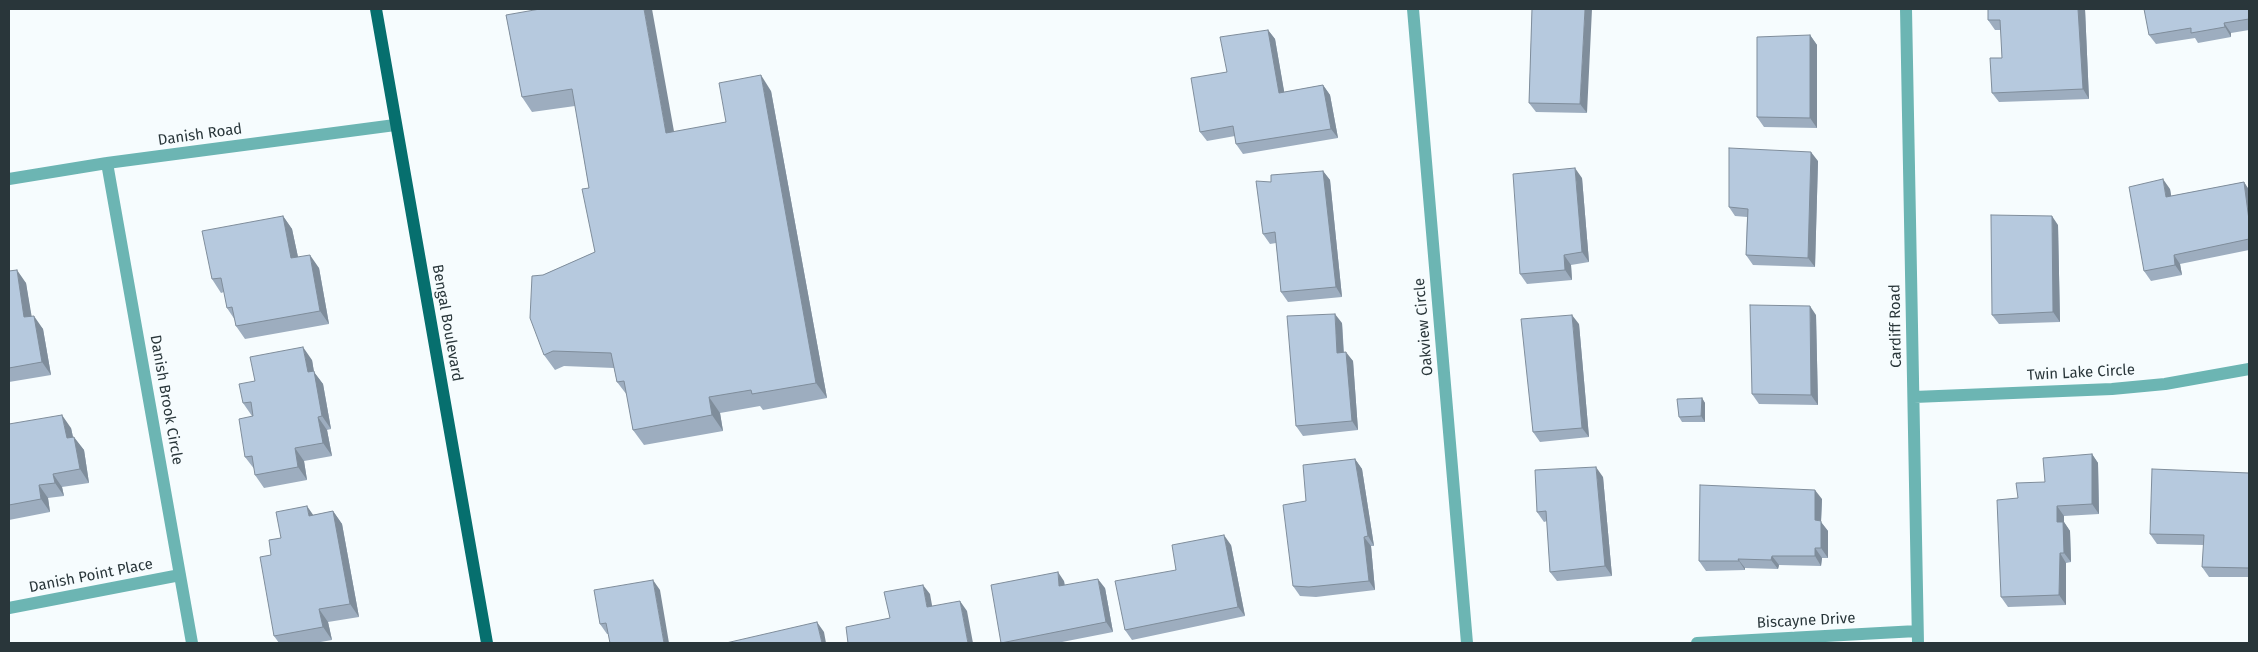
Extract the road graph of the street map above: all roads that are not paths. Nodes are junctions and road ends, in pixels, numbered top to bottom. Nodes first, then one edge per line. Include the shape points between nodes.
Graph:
1 (376, 9) edge
2 (1413, 9) edge
3 (1906, 9) edge
4 (396, 125) junction
5 (107, 163) junction
6 (9, 179) edge
7 (2249, 369) edge
8 (1914, 397) junction
9 (180, 575) junction
10 (9, 608) edge
11 (1917, 637) edge
12 (192, 643) edge
13 (487, 643) edge
14 (1467, 643) edge
15 (1697, 643) edge

1 - 4 main road, Bengal Boulevard
2 - 14 street, Oakview Circle
3 - 8 street, Cardiff Road
4 - 5 street, Danish Road
4 - 13 main road, Bengal Boulevard
5 - 6 street, Danish Road
5 - 9 street, Danish Brook Circle
7 - 8 street, Twin Lake Circle via 2112,390
8 - 11 street, Cardiff Road
9 - 10 street, Danish Point Place
9 - 12 street, Danish Brook Circle
11 - 15 street, Biscayne Drive

